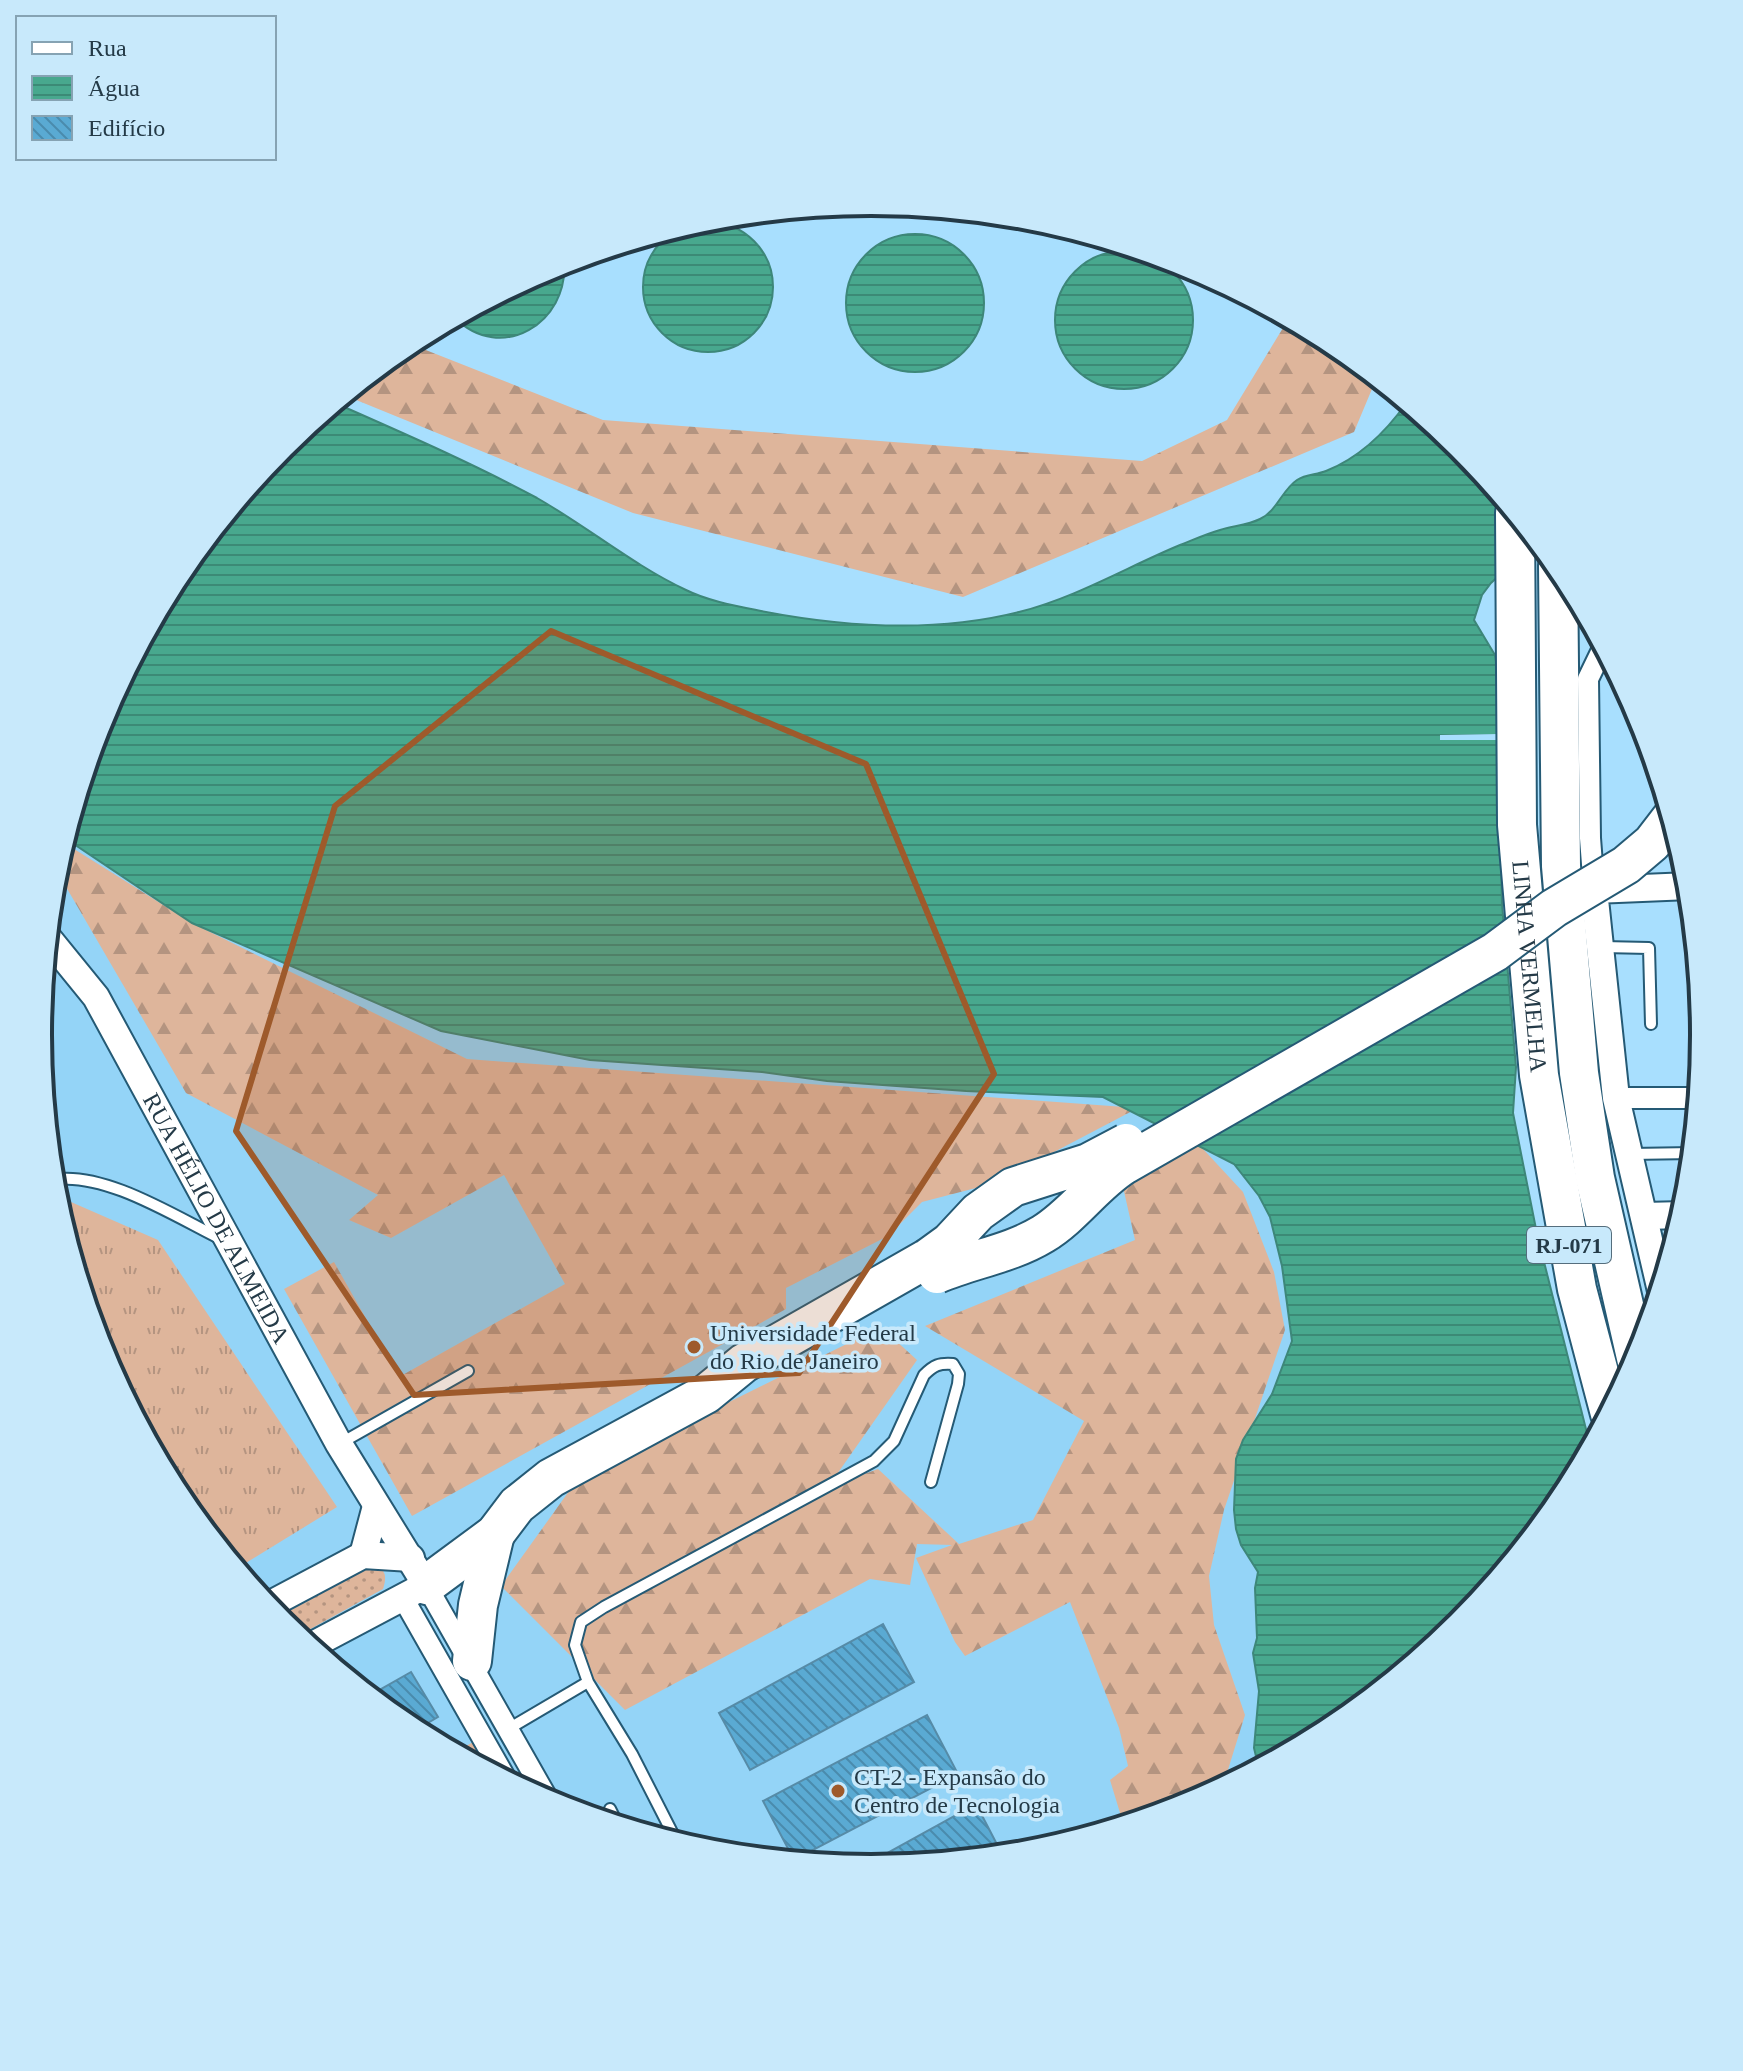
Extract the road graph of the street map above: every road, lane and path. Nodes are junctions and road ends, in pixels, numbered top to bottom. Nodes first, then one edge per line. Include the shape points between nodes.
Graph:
1 (1515, 528) edge
2 (1558, 589) edge
3 (1598, 658) edge
4 (1664, 828) edge
5 (1677, 887) edge
6 (1594, 890) junction
7 (1554, 908) junction
8 (1598, 947) junction
9 (57, 949) edge
10 (1651, 1024) dead end
11 (1616, 1098) junction
12 (1688, 1098) edge
13 (1682, 1153) edge
14 (1629, 1154) junction
15 (65, 1178) edge
16 (1670, 1215) edge
17 (1644, 1216) junction
18 (227, 1241) junction
19 (1656, 1271) edge
20 (850, 1313) junction
21 (1632, 1341) edge
22 (468, 1371) dead end
23 (1606, 1398) edge
24 (339, 1444) junction
25 (931, 1482) dead end
26 (376, 1506) junction
27 (495, 1534) junction
28 (363, 1555) junction
29 (414, 1580) junction
30 (278, 1600) edge
31 (319, 1641) edge
32 (472, 1661) junction
33 (588, 1682) junction
34 (510, 1728) junction
35 (500, 1765) edge
36 (540, 1785) edge
37 (610, 1809) dead end
38 (612, 1813) edge
39 (671, 1830) edge

1 - 23 highway, LINHA VERMELHA / RJ-071 via 1517,825 1539,1075 1577,1289
2 - 21 highway, LINHA VERMELHA / RJ-071 via 1561,866 1579,1073 1595,1178
3 - 6 street via 1588,679
4 - 7 highway, bridge via 1626,865
5 - 6 street
6 - 8 street
7 - 20 highway, bridge via 1486,937 1101,1157 1013,1187 941,1249
7 - 20 highway, bridge via 1495,952 1124,1165 1041,1235
8 - 10 lane via 1649,948
8 - 11 street
9 - 18 street, RUA HÉLIO DE ALMEIDA via 96,997
11 - 12 street
11 - 14 street
13 - 14 lane
14 - 17 street
15 - 18 lane via 115,1190
16 - 17 street
17 - 19 street
18 - 24 street, RUA HÉLIO DE ALMEIDA
20 - 27 highway via 744,1363 706,1394 551,1478 523,1499
22 - 24 lane
24 - 26 street, RUA HÉLIO DE ALMEIDA
25 - 33 lane via 958,1384 953,1364 932,1366 924,1375 894,1441 874,1461 581,1622 575,1645
26 - 28 street
26 - 29 street, RUA HÉLIO DE ALMEIDA
27 - 29 highway
27 - 32 highway via 478,1605
28 - 29 street
28 - 30 street
29 - 31 street
29 - 32 street
29 - 35 street
32 - 34 street
33 - 34 lane
33 - 39 lane
34 - 36 street
37 - 38 lane

